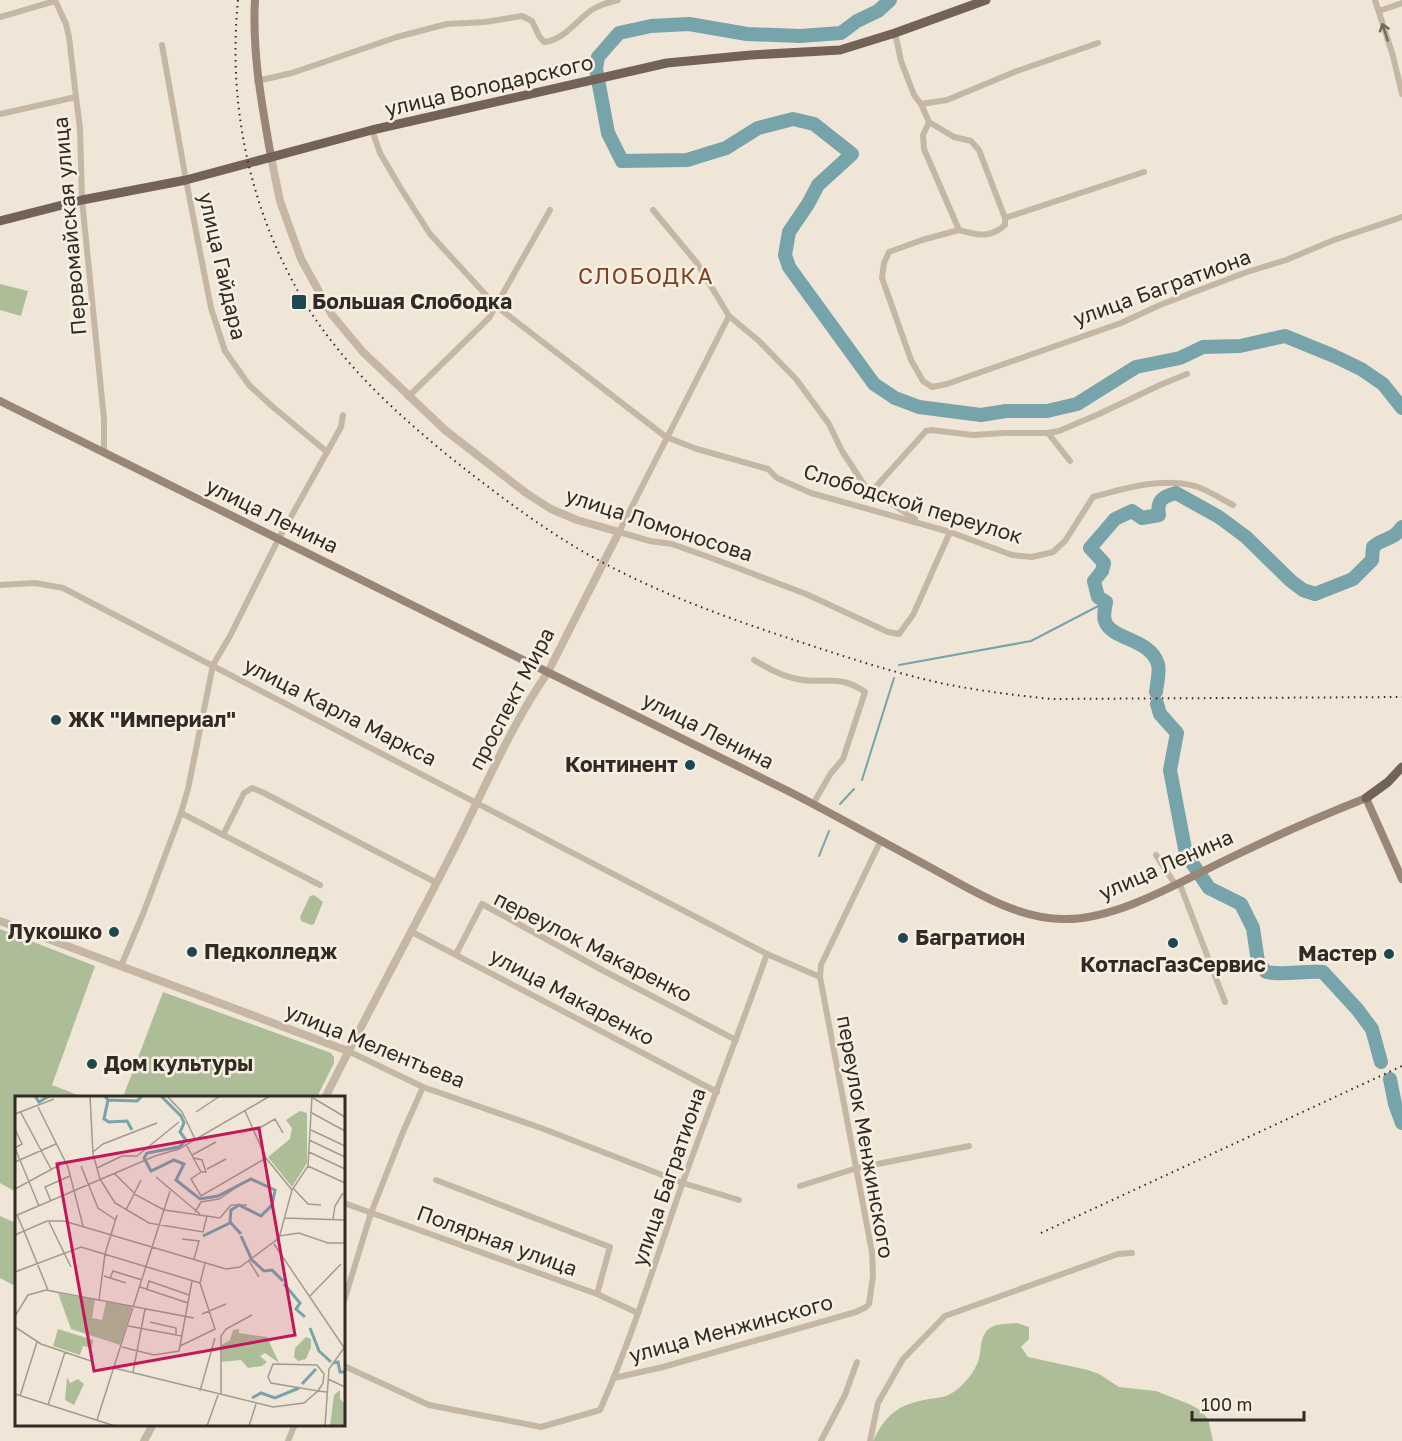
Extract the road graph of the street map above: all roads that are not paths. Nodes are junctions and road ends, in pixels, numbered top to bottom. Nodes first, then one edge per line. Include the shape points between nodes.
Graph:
1 (55, 0) edge
2 (255, 0) edge
3 (618, 0) edge
4 (986, 0) edge
5 (1375, 0) edge
6 (1402, 3) edge
7 (963, 4) edge
8 (1379, 12) junction
9 (0, 17) edge
10 (896, 33) junction
11 (1098, 43) dead end
12 (162, 45) dead end
13 (257, 81) junction
14 (1402, 94) edge
15 (76, 97) junction
16 (921, 104) junction
17 (0, 114) edge
18 (929, 122) junction
19 (372, 130) junction
20 (271, 157) junction
21 (1144, 172) dead end
22 (186, 180) junction
23 (82, 200) junction
24 (549, 210) dead end
25 (653, 210) dead end
26 (1402, 217) edge
27 (1005, 218) junction
28 (0, 221) edge
29 (959, 230) junction
30 (496, 306) junction
31 (729, 316) junction
32 (1187, 374) dead end
33 (408, 397) junction
34 (0, 401) edge
35 (343, 415) dead end
36 (1048, 433) junction
37 (666, 437) junction
38 (104, 452) junction
39 (327, 452) junction
40 (1070, 461) dead end
41 (872, 491) junction
42 (1233, 505) dead end
43 (922, 523) junction
44 (619, 532) junction
45 (950, 532) junction
46 (278, 540) junction
47 (0, 585) edge
48 (754, 660) dead end
49 (213, 665) junction
50 (548, 672) junction
51 (1402, 767) edge
52 (1366, 798) junction
53 (478, 802) junction
54 (813, 804) junction
55 (181, 813) junction
56 (223, 835) junction
57 (881, 840) junction
58 (1156, 855) dead end
59 (1402, 879) edge
60 (437, 883) junction
61 (1177, 883) junction
62 (320, 885) dead end
63 (0, 921) edge
64 (412, 932) junction
65 (456, 954) junction
66 (767, 954) junction
67 (121, 966) junction
68 (820, 977) junction
69 (1225, 1002) dead end
70 (736, 1040) junction
71 (348, 1051) junction
72 (423, 1087) junction
73 (717, 1092) junction
74 (326, 1096) edge
75 (969, 1146) dead end
76 (857, 1168) junction
77 (436, 1180) dead end
78 (683, 1183) junction
79 (800, 1186) dead end
80 (739, 1200) dead end
81 (345, 1203) edge
82 (371, 1213) junction
83 (1132, 1253) dead end
84 (597, 1294) junction
85 (345, 1298) edge
86 (856, 1312) joint
87 (638, 1313) junction
88 (857, 1362) dead end
89 (345, 1366) edge
90 (614, 1378) junction
91 (152, 1426) edge
92 (295, 1426) edge
93 (144, 1441) edge
94 (288, 1441) edge
95 (821, 1441) edge
96 (870, 1441) edge

1 - 9 street
1 - 15 street, Первомайская улица via 69,37
2 - 13 main road, улица Ломоносова
3 - 13 street via 594,8 551,42 544,42 532,21 522,16 447,24
4 - 7 main road, улица Володарского
5 - 8 street
6 - 8 street
7 - 10 main road, улица Володарского
14 -> 8 street
10 - 16 street via 901,61
10 - 19 main road, улица Володарского via 840,50 667,63
11 - 16 street via 947,100
12 - 22 street, улица Гайдара
13 - 20 main road, улица Ломоносова
15 - 17 street
15 - 23 street, Первомайская улица
16 - 18 street
18 - 27 street via 975,145
18 - 29 street via 923,135 924,149
19 - 20 main road, улица Володарского
19 - 30 street, Слободской переулок via 380,153 430,234
20 - 22 main road, улица Володарского
20 - 33 street, улица Ломоносова via 286,220 320,295 346,333
21 - 27 street
22 - 23 main road, улица Володарского
22 - 39 street, улица Гайдара via 211,308 225,351 249,385
23 - 28 main road, улица Володарского
23 - 38 street, Первомайская улица
24 - 30 street
25 - 31 street via 697,263
26 - 29 street, улица Багратиона via 1121,322 932,387 911,360 882,278 884,263 889,252
27 - 29 street via 1005,225 995,233 980,235
30 - 33 street via 489,318
30 - 37 street, Слободской переулок
31 - 37 street, проспект Мира
31 - 41 street via 796,379
32 - 36 street
33 - 44 street, улица Ломоносова via 471,452 540,502 571,517
34 - 38 main road, улица Ленина
35 - 39 street
36 - 40 street
36 - 41 street via 973,435 926,431
37 - 43 street, Слободской переулок via 768,469 810,493
37 - 44 street, проспект Мира
38 - 46 main road, улица Ленина
39 - 46 street
41 - 43 street
42 - 45 street, Слободской переулок via 1195,486 1170,483 1125,488 1093,497 1065,541 1053,552 1032,557 1012,555
43 - 45 street, Слободской переулок
44 - 45 street, улица Ломоносова via 714,559 899,634 913,615
44 - 50 street, проспект Мира
46 - 49 street
46 - 50 main road, улица Ленина
47 - 49 street, улица Карла Маркса via 34,583 63,588
48 - 54 street via 797,680 830,679 865,692 843,759
49 - 53 street, улица Карла Маркса
49 - 55 street
50 - 53 street, проспект Мира
50 - 54 main road, улица Ленина
51 - 52 main road, улица Ленина
52 - 59 main road
52 - 61 main road, улица Ленина
53 - 60 street, проспект Мира
53 - 66 street, улица Карла Маркса
54 - 57 main road, улица Ленина
55 - 56 street
55 - 67 street
56 - 60 street via 244,793 252,788
56 - 62 street
57 - 61 main road, улица Ленина via 1012,908 1054,918 1109,913
57 - 68 street via 821,965
58 - 61 street
60 - 64 street, проспект Мира
61 - 69 street
63 - 67 street, улица Мелентьева
64 - 65 street, улица Макаренко
64 - 71 street, проспект Мира
65 - 70 street, переулок Макаренко via 482,904
65 - 73 street, улица Макаренко
66 - 68 street, улица Карла Маркса
66 - 70 street, улица Багратиона
67 - 71 street, улица Мелентьева
68 - 76 street, переулок Менжинского
70 - 73 street, улица Багратиона
71 - 72 street, улица Мелентьева
71 - 74 street, проспект Мира
72 - 78 street, улица Мелентьева
72 - 82 street
73 - 78 street, улица Багратиона
75 - 76 street
76 - 79 street
76 - 86 street, переулок Менжинского via 873,1276 869,1304
77 - 84 street via 610,1247
78 - 80 street, улица Мелентьева
78 - 87 street, улица Багратиона
81 - 82 street, Полярная улица
82 - 84 street, Полярная улица
82 - 85 street
83 - 96 street via 1118,1254 945,1316 903,1359 878,1403
84 - 87 street, Полярная улица
86 - 90 street, улица Менжинского
87 - 90 street, улица Багратиона
88 - 95 street
89 - 90 street, улица Багратиона via 429,1405 541,1427 600,1410
91 - 93 street
92 - 94 street

